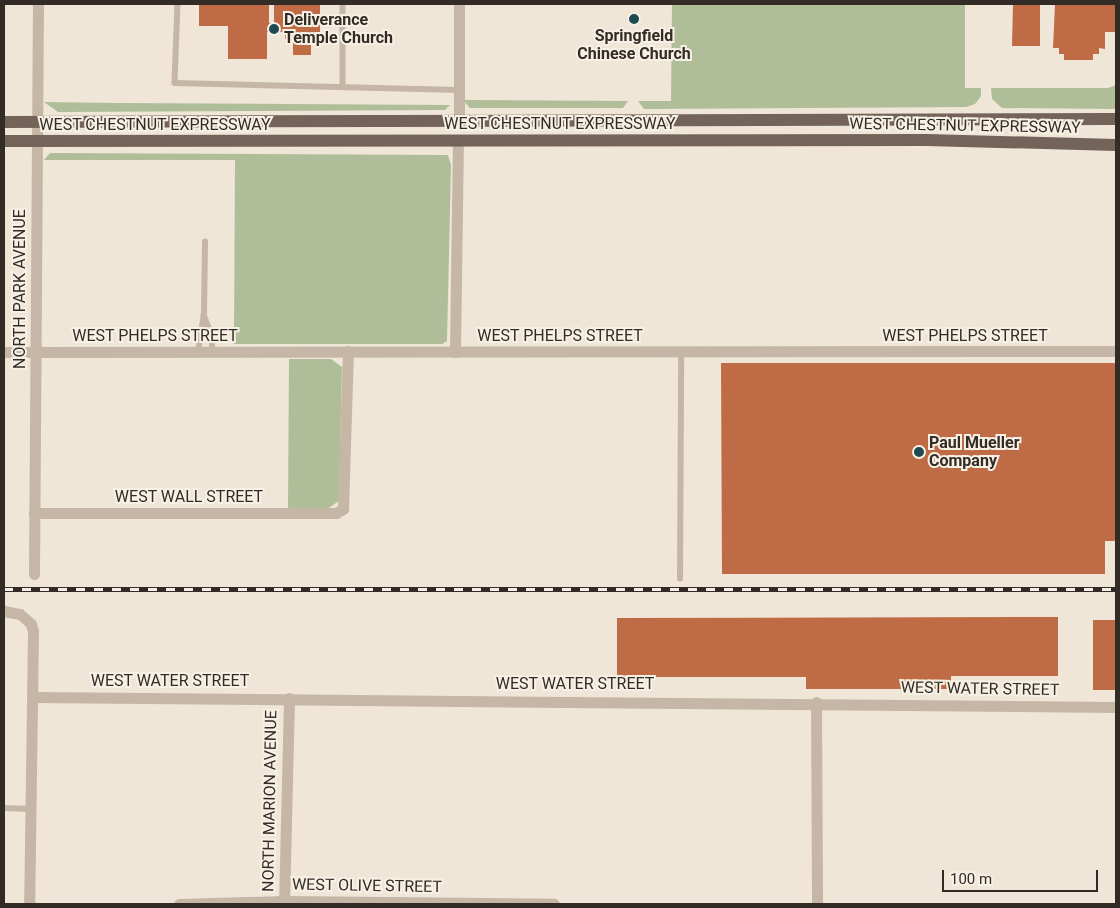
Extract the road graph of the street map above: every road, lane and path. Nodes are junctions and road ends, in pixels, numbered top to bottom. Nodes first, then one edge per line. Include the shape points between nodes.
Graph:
1 (38, 4) edge
2 (178, 4) edge
3 (342, 4) edge
4 (459, 4) edge
5 (343, 86) junction
6 (459, 90) junction
7 (1116, 119) edge
8 (459, 121) junction
9 (4, 122) edge
10 (37, 122) junction
11 (458, 140) junction
12 (4, 141) edge
13 (37, 141) junction
14 (1116, 145) edge
15 (205, 242) dead end
16 (204, 315) junction
17 (348, 351) junction
18 (1116, 351) edge
19 (4, 352) edge
20 (198, 352) junction
21 (213, 352) junction
22 (455, 352) junction
23 (681, 352) junction
24 (36, 353) junction
25 (34, 512) junction
26 (34, 574) dead end
27 (680, 579) dead end
28 (4, 611) edge
29 (33, 696) junction
30 (289, 698) junction
31 (816, 702) junction
32 (1116, 707) edge
33 (4, 808) edge
34 (31, 809) junction
35 (284, 902) edge
36 (29, 904) edge
37 (179, 904) edge
38 (554, 904) edge
39 (817, 904) edge

1 - 10 street, NORTH PARK AVENUE
2 - 5 lane via 175,83
3 - 5 lane
4 - 6 street
5 - 6 lane
6 - 8 street
7 - 8 main road, WEST CHESTNUT EXPRESSWAY
8 - 10 main road, WEST CHESTNUT EXPRESSWAY
9 - 10 main road, WEST CHESTNUT EXPRESSWAY
10 - 13 street, NORTH PARK AVENUE
11 - 13 main road, WEST CHESTNUT EXPRESSWAY
11 - 14 main road, WEST CHESTNUT EXPRESSWAY via 926,140
11 - 22 street
12 - 13 main road, WEST CHESTNUT EXPRESSWAY
13 - 24 street, NORTH PARK AVENUE
15 - 16 lane
16 - 20 lane
16 - 21 lane via 212,335
17 - 21 street, WEST PHELPS STREET
17 - 22 street, WEST PHELPS STREET
17 - 25 street, WEST WALL STREET via 344,509 336,513
18 - 23 street, WEST PHELPS STREET
19 - 24 street, WEST PHELPS STREET
20 - 21 street, WEST PHELPS STREET
20 - 24 street, WEST PHELPS STREET
22 - 23 street, WEST PHELPS STREET
23 - 27 lane
24 - 25 street, NORTH PARK AVENUE
25 - 26 street, NORTH PARK AVENUE
28 - 29 street via 20,614 31,624 34,641
29 - 30 street, WEST WATER STREET
29 - 34 street
30 - 31 street, WEST WATER STREET
30 - 35 street, NORTH MARION AVENUE
31 - 32 street, WEST WATER STREET
31 - 39 street
33 - 34 lane
34 - 36 street
35 - 37 street, WEST OLIVE STREET
35 - 38 street, WEST OLIVE STREET

